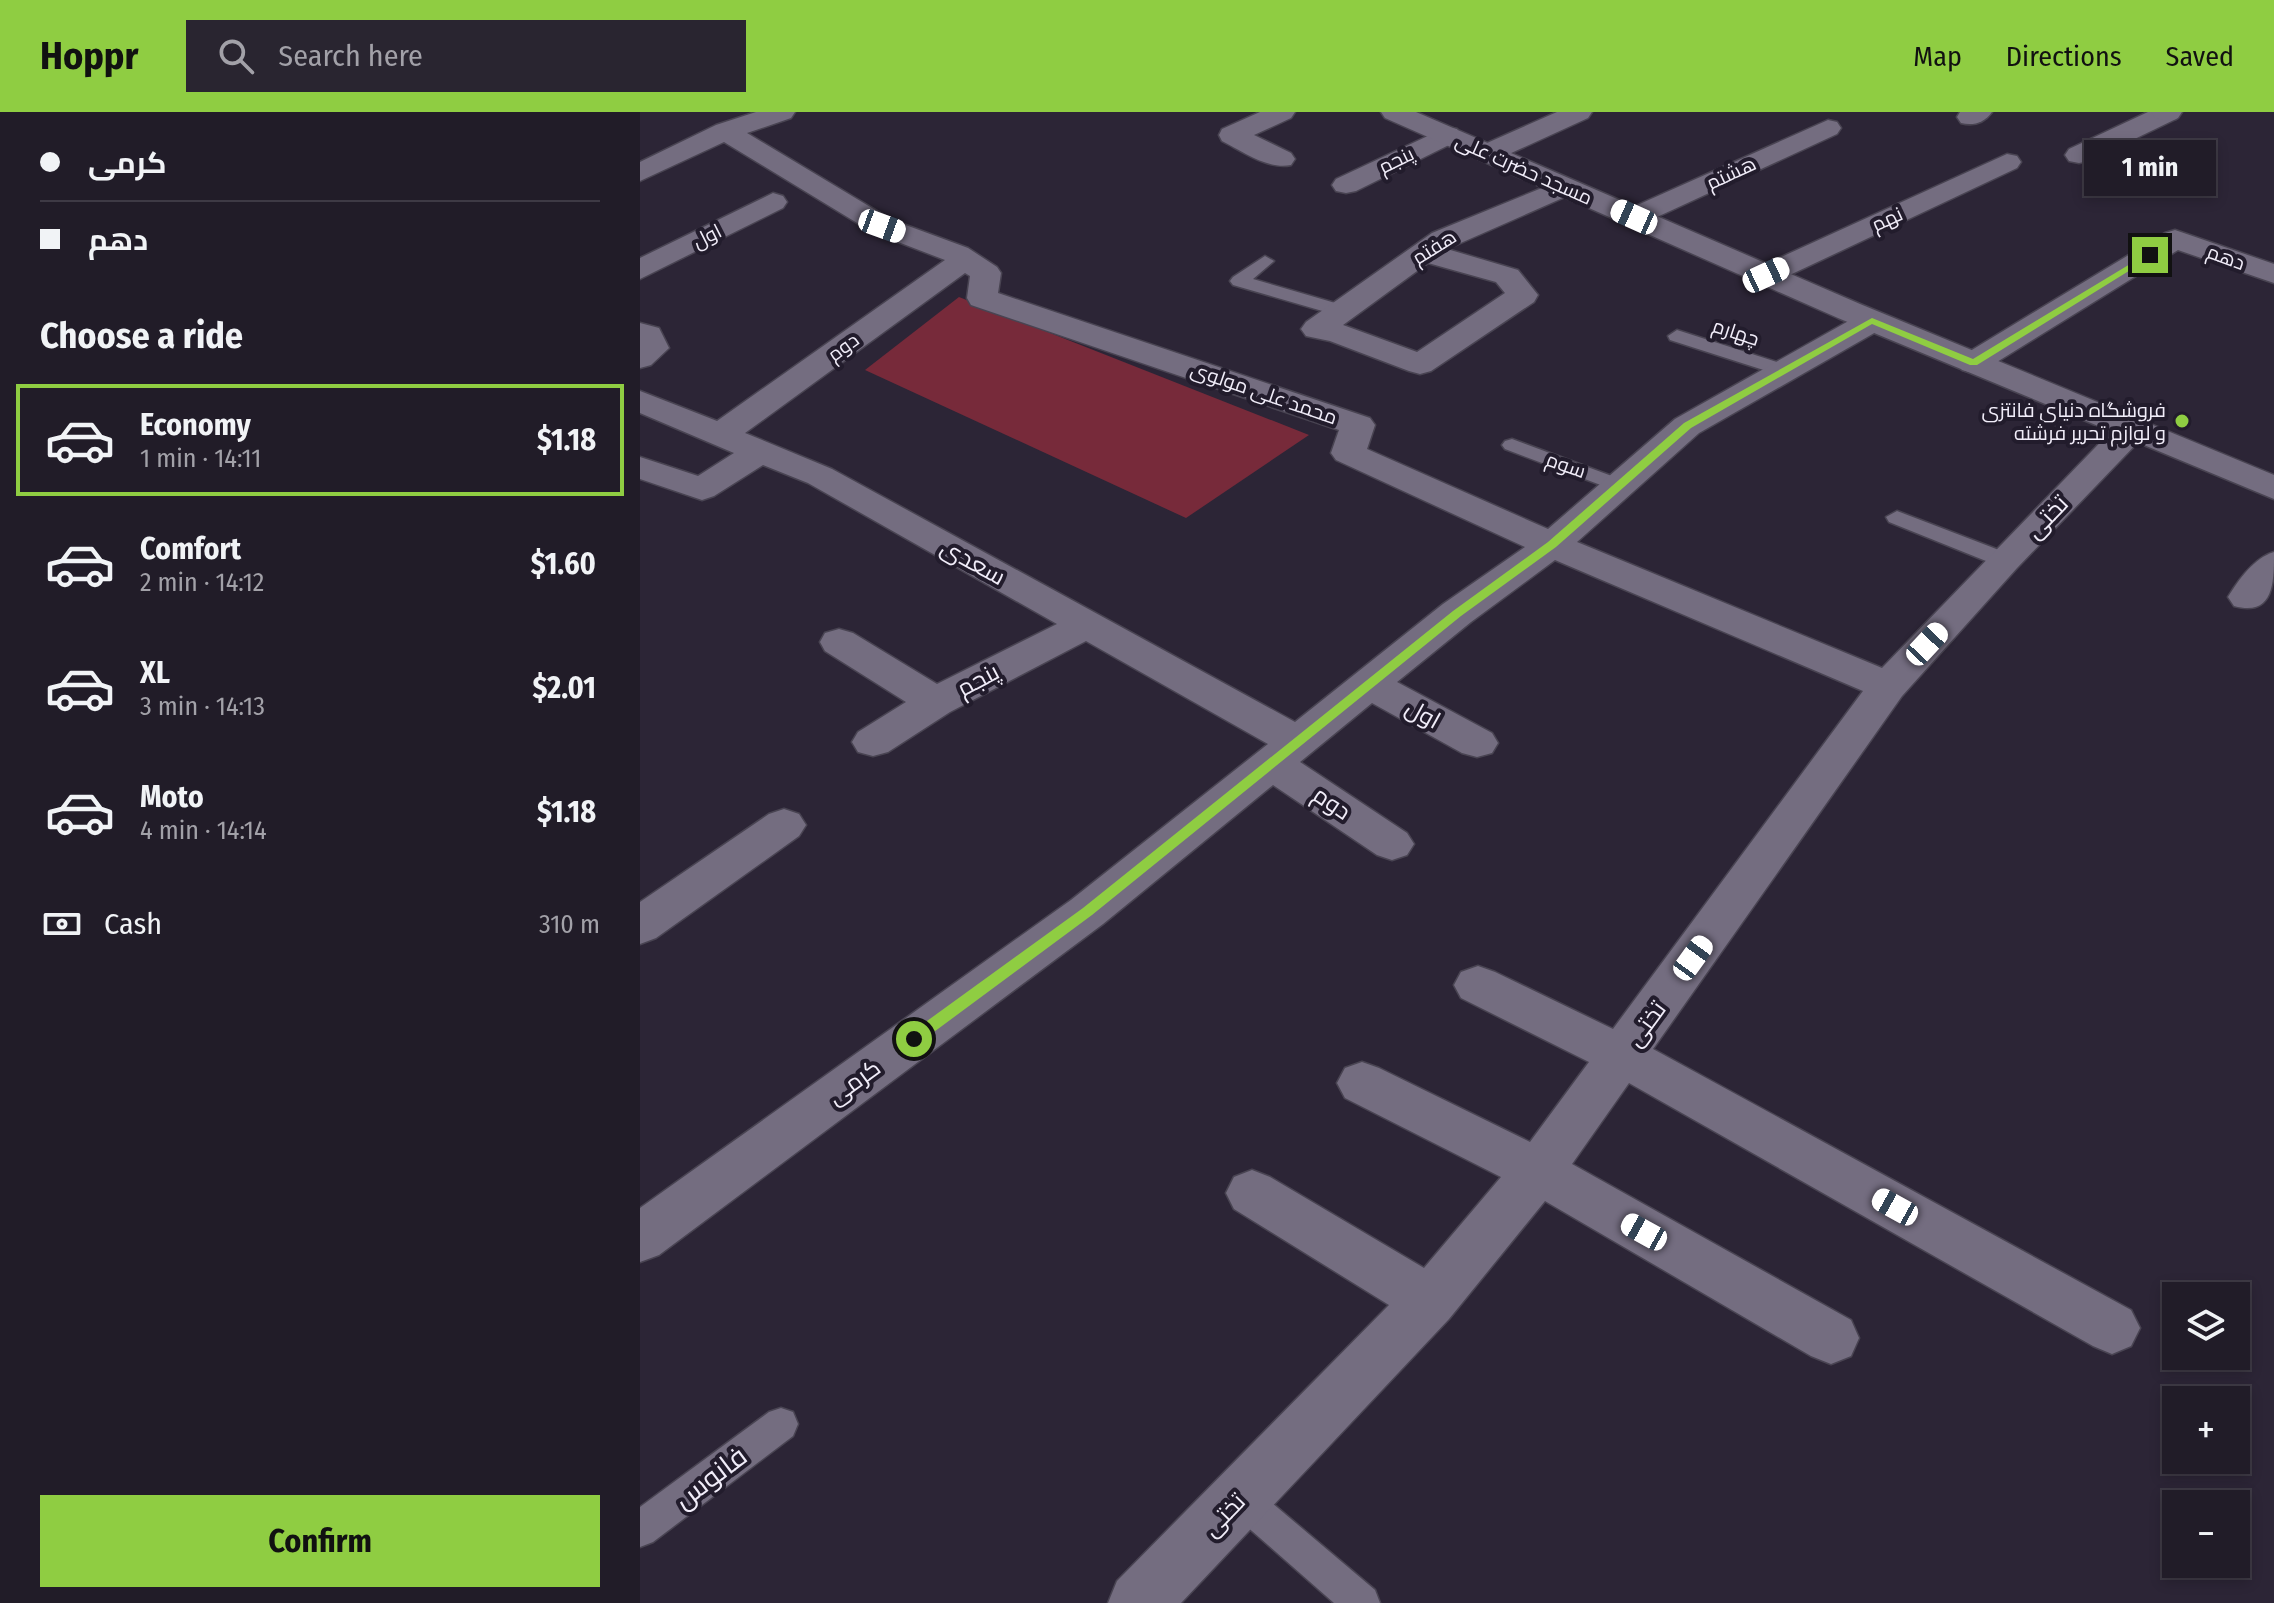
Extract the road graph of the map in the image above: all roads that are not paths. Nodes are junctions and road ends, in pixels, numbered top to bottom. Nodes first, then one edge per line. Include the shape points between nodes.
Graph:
1 (782, 112) edge
2 (1282, 112) edge
3 (1394, 112) edge
4 (1579, 112) edge
5 (2167, 112) edge
6 (1828, 128) dead end
7 (725, 131) junction
8 (1447, 135) junction
9 (1488, 153) junction
10 (2079, 155) dead end
11 (1281, 159) dead end
12 (2007, 162) dead end
13 (640, 173) edge
14 (1346, 185) dead end
15 (1564, 187) junction
16 (773, 202) dead end
17 (1634, 217) junction
18 (1424, 252) junction
19 (965, 259) junction
20 (1265, 261) dead end
21 (640, 270) edge
22 (2274, 274) edge
23 (1766, 275) junction
24 (1343, 311) junction
25 (1872, 321) junction
26 (640, 332) edge
27 (1677, 336) dead end
28 (640, 358) edge
29 (1973, 363) junction
30 (1782, 370) junction
31 (640, 401) edge
32 (2132, 429) junction
33 (720, 435) junction
34 (1512, 445) dead end
35 (760, 451) junction
36 (640, 467) edge
37 (1621, 486) junction
38 (2274, 488) edge
39 (1897, 517) dead end
40 (1552, 545) junction
41 (2004, 560) junction
42 (2274, 564) edge
43 (2247, 597) dead end
44 (1087, 625) junction
45 (839, 642) dead end
46 (1369, 684) junction
47 (1888, 686) junction
48 (936, 702) junction
49 (873, 742) dead end
50 (1477, 743) dead end
51 (1284, 752) junction
52 (784, 825) dead end
53 (1392, 844) dead end
54 (640, 926) edge
55 (1478, 985) dead end
56 (1623, 1056) junction
57 (1362, 1083) dead end
58 (1538, 1171) junction
59 (1252, 1193) dead end
60 (640, 1238) edge
61 (1430, 1301) junction
62 (2112, 1328) dead end
63 (1831, 1338) dead end
64 (781, 1424) dead end
65 (1240, 1498) junction
66 (640, 1529) edge
67 (1139, 1603) edge
68 (1362, 1603) edge

1 - 7 street
2 - 11 street via 1232,135
3 - 8 street, مسجد حضرت علی
4 - 9 street
5 - 10 street
6 - 17 street, هشتم
7 - 13 street
7 - 19 street via 882,226
8 - 9 street, مسجد حضرت علی
8 - 14 street, پنجم
9 - 15 street, مسجد حضرت علی
12 - 23 street, نهم
15 - 17 street, مسجد حضرت علی
15 - 18 street, هفتم via 1442,239
16 - 21 street, اول
17 - 23 street, مسجد حضرت علی
18 - 24 street, هفتم
18 - 24 street, هفتم via 1507,276 1523,295 1420,364 1317,329
19 - 33 street, دوم
19 - 40 street, محمد علی مولوی via 986,273 982,298 1358,425 1348,453
20 - 24 lane via 1239,281
22 - 29 street, دهم via 2175,239
23 - 25 street, مسجد حضرت علی
25 - 29 street, مسجد حضرت علی
25 - 30 street, کرمی
26 - 28 street via 648,335 653,348
27 - 30 lane, چهارم
29 - 32 street, مسجد حضرت علی
30 - 37 street, کرمی via 1687,426
31 - 33 street, سعدی
32 - 38 street, مسجد حضرت علی
32 - 41 street, تختی
33 - 35 street, سعدی
34 - 37 lane, سوم
35 - 36 street via 702,489
35 - 44 street, سعدی via 820,476
37 - 40 street, کرمی
39 - 41 lane
40 - 46 street, کرمی
40 - 47 street, محمد علی مولوی
41 - 47 street, تختی
42 - 43 street
44 - 48 street, پنجم
44 - 51 street, سعدی
45 - 48 street
46 - 50 street, اول
46 - 51 street, کرمی
47 - 56 street, تختی
48 - 49 street, پنجم
51 - 53 street, دوم
51 - 60 street, کرمی via 1087,912
52 - 54 street
55 - 56 street
56 - 58 street, تختی
56 - 62 street
57 - 58 street
58 - 61 street, تختی
58 - 63 street
59 - 61 street
61 - 65 street, تختی
64 - 66 lane, فانوس
65 - 67 street, تختی
65 - 68 lane

